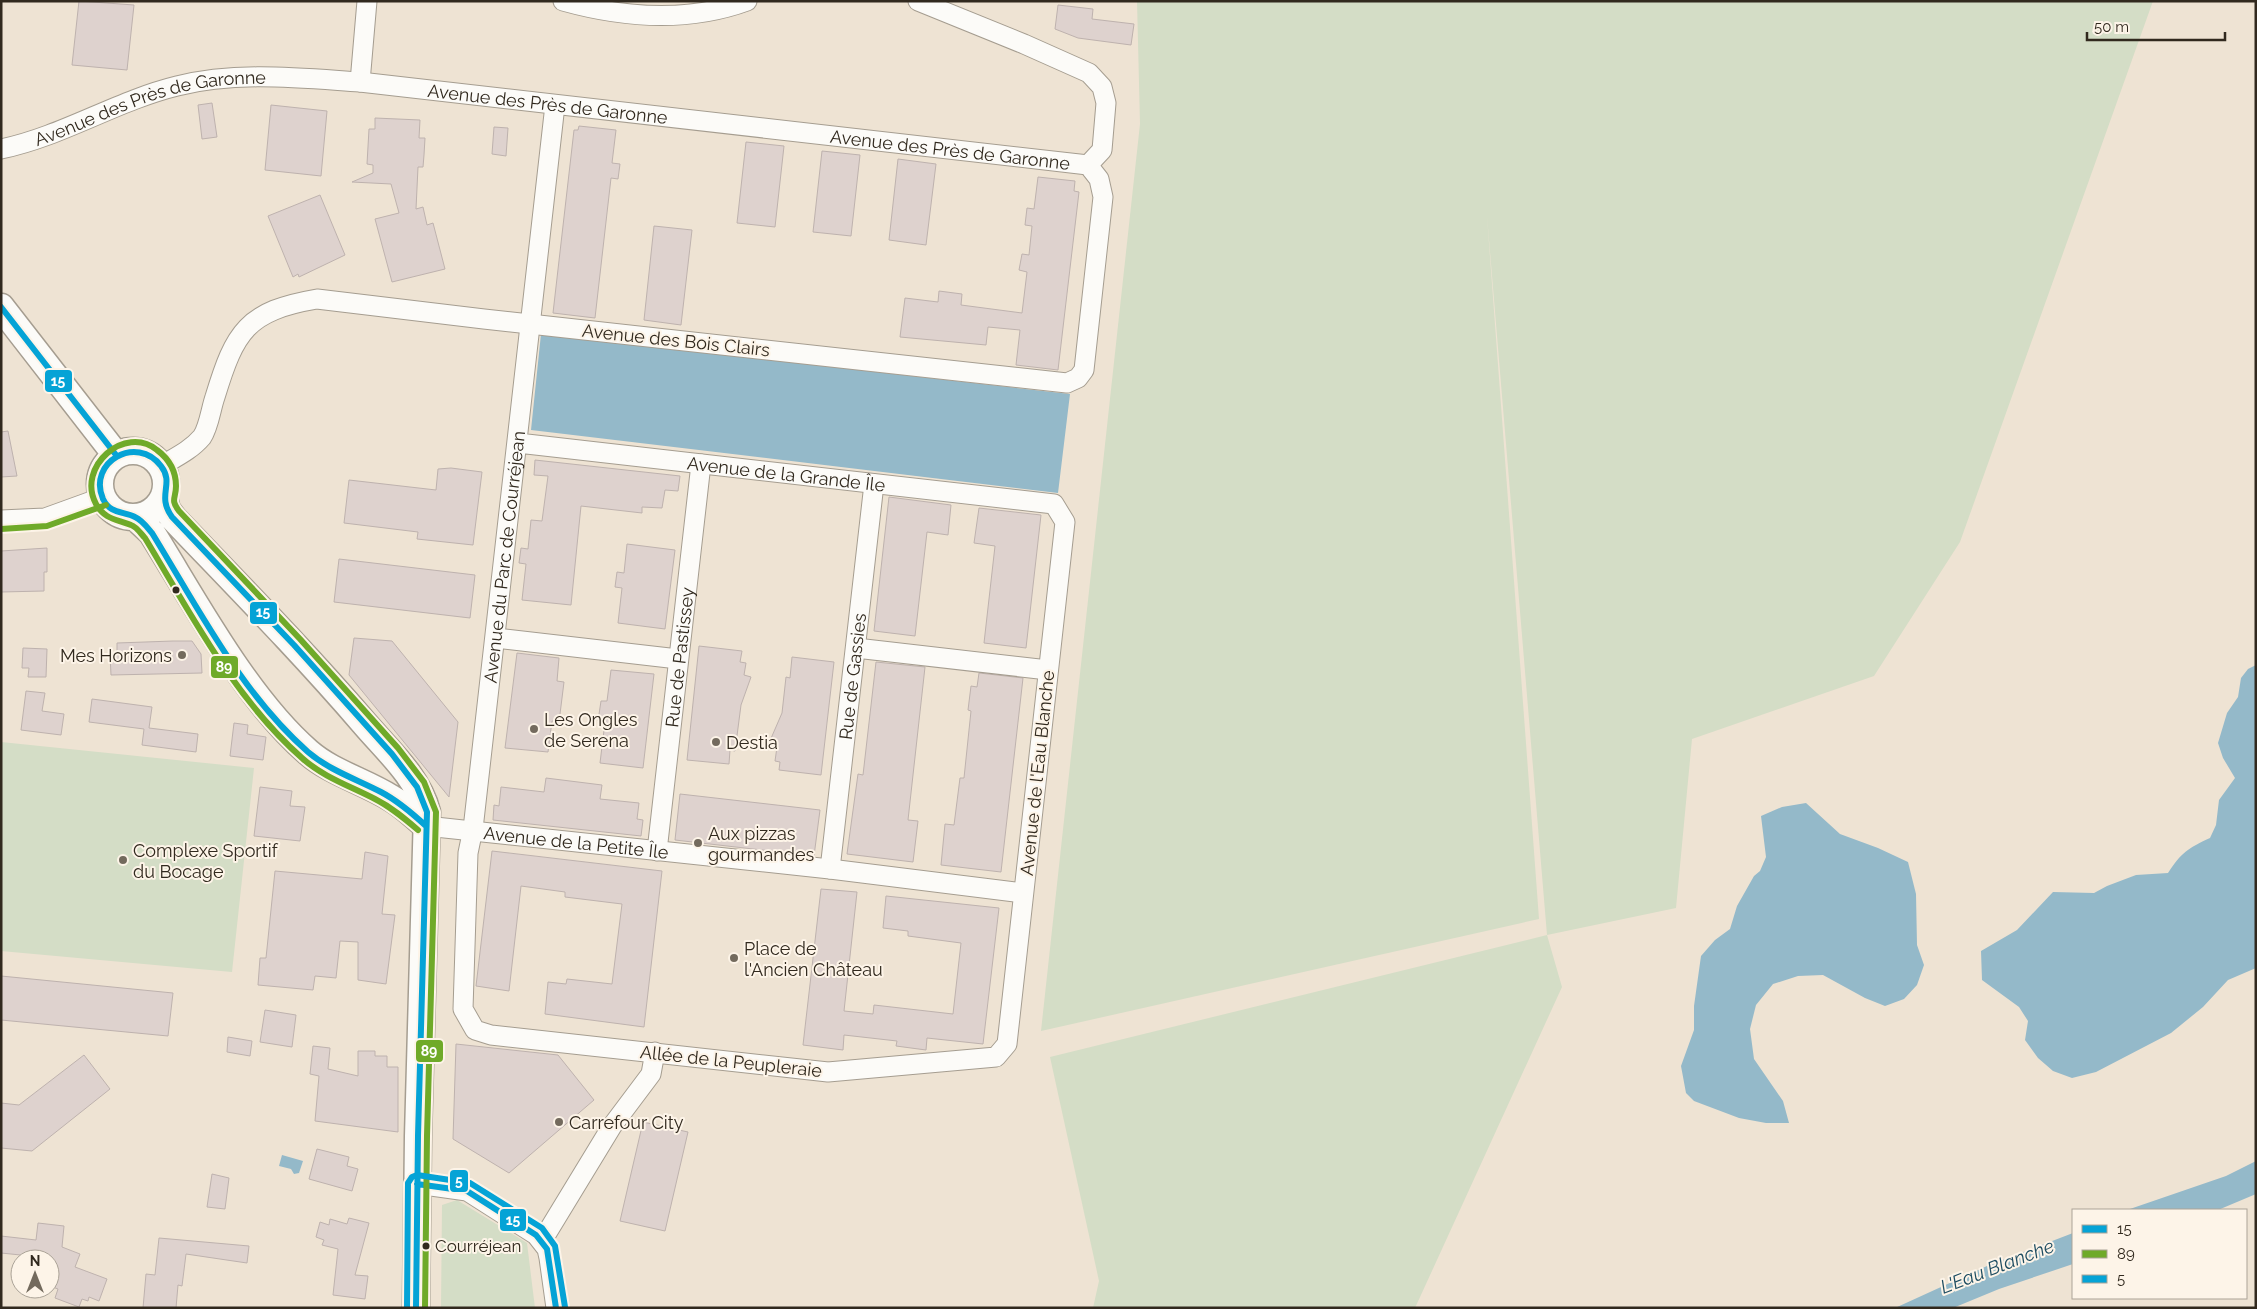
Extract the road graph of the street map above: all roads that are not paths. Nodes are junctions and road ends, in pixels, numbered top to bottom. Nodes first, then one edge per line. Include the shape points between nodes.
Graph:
1 (367, 1) edge
2 (563, 1) edge
3 (747, 1) edge
4 (918, 1) edge
5 (360, 82) junction
6 (555, 105) junction
7 (1, 149) edge
8 (1093, 172) junction
9 (1, 307) edge
10 (530, 324) junction
11 (518, 443) junction
12 (116, 455) junction
13 (701, 464) junction
14 (161, 466) junction
15 (874, 484) junction
16 (103, 497) junction
17 (164, 498) junction
18 (1054, 504) joint
19 (135, 517) junction
20 (1, 520) edge
21 (496, 638) junction
22 (856, 648) junction
23 (678, 658) junction
24 (1048, 670) junction
25 (408, 795) junction
26 (426, 826) junction
27 (473, 829) junction
28 (657, 851) junction
29 (830, 869) junction
30 (1023, 894) junction
31 (463, 1008) joint
32 (1007, 1044) joint
33 (654, 1052) junction
34 (416, 1184) junction
35 (542, 1241) junction
36 (416, 1308) edge
37 (556, 1308) edge

1 - 5 street
2 - 3 street via 635,16 673,16 722,10
4 - 8 street via 1089,73 1102,87 1106,102 1102,150
5 - 6 street, Avenue des Près de Garonne
5 - 7 street, Avenue des Près de Garonne via 280,77 216,78 137,98 29,143
6 - 8 street, Avenue des Près de Garonne
6 - 10 street, Avenue du Parc de Courréjean
8 - 10 street, Avenue des Bois Clairs via 1103,196 1084,370 1078,378 1067,383
9 - 12 street
10 - 11 street, Avenue du Parc de Courréjean
10 - 14 street, Avenue des Bois Clairs via 317,299 268,312 249,324 238,337 203,434 194,446
11 - 13 street, Avenue de la Grande Île
11 - 21 street, Avenue du Parc de Courréjean
12 - 14 street via 141,452 155,458
12 - 16 street via 108,461 100,478
13 - 15 street, Avenue de la Grande Île
13 - 23 street, Rue de Pastissey
14 - 17 street via 166,476
15 - 18 street, Avenue de la Grande Île
15 - 22 street, Rue de Gassies
16 - 19 street via 116,512
16 - 20 street via 45,518
17 - 19 street via 152,512
17 - 25 street via 174,519 312,663
18 - 24 street, Avenue de l'Eau Blanche via 1065,522
19 - 25 street via 152,533 246,680 281,725 330,768 390,797
21 - 23 street
21 - 27 street, Avenue du Parc de Courréjean
22 - 24 street
22 - 29 street, Rue de Gassies
23 - 28 street, Rue de Pastissey
24 - 30 street, Avenue de l'Eau Blanche
25 - 26 street
26 - 27 street, Avenue de la Petite Île
26 - 34 street
27 - 28 street, Avenue de la Petite Île
27 - 31 street, Avenue du Parc de Courréjean via 468,853
28 - 29 street, Avenue de la Petite Île
29 - 30 street, Avenue de la Petite Île
30 - 32 street, Avenue de l'Eau Blanche
31 - 33 street, Allée de la Peupleraie via 475,1030 491,1035
32 - 33 street, Allée de la Peupleraie via 996,1057 828,1072
33 - 35 street via 651,1074 612,1126
34 - 35 street via 467,1191
34 - 36 street
35 - 37 street via 549,1258

